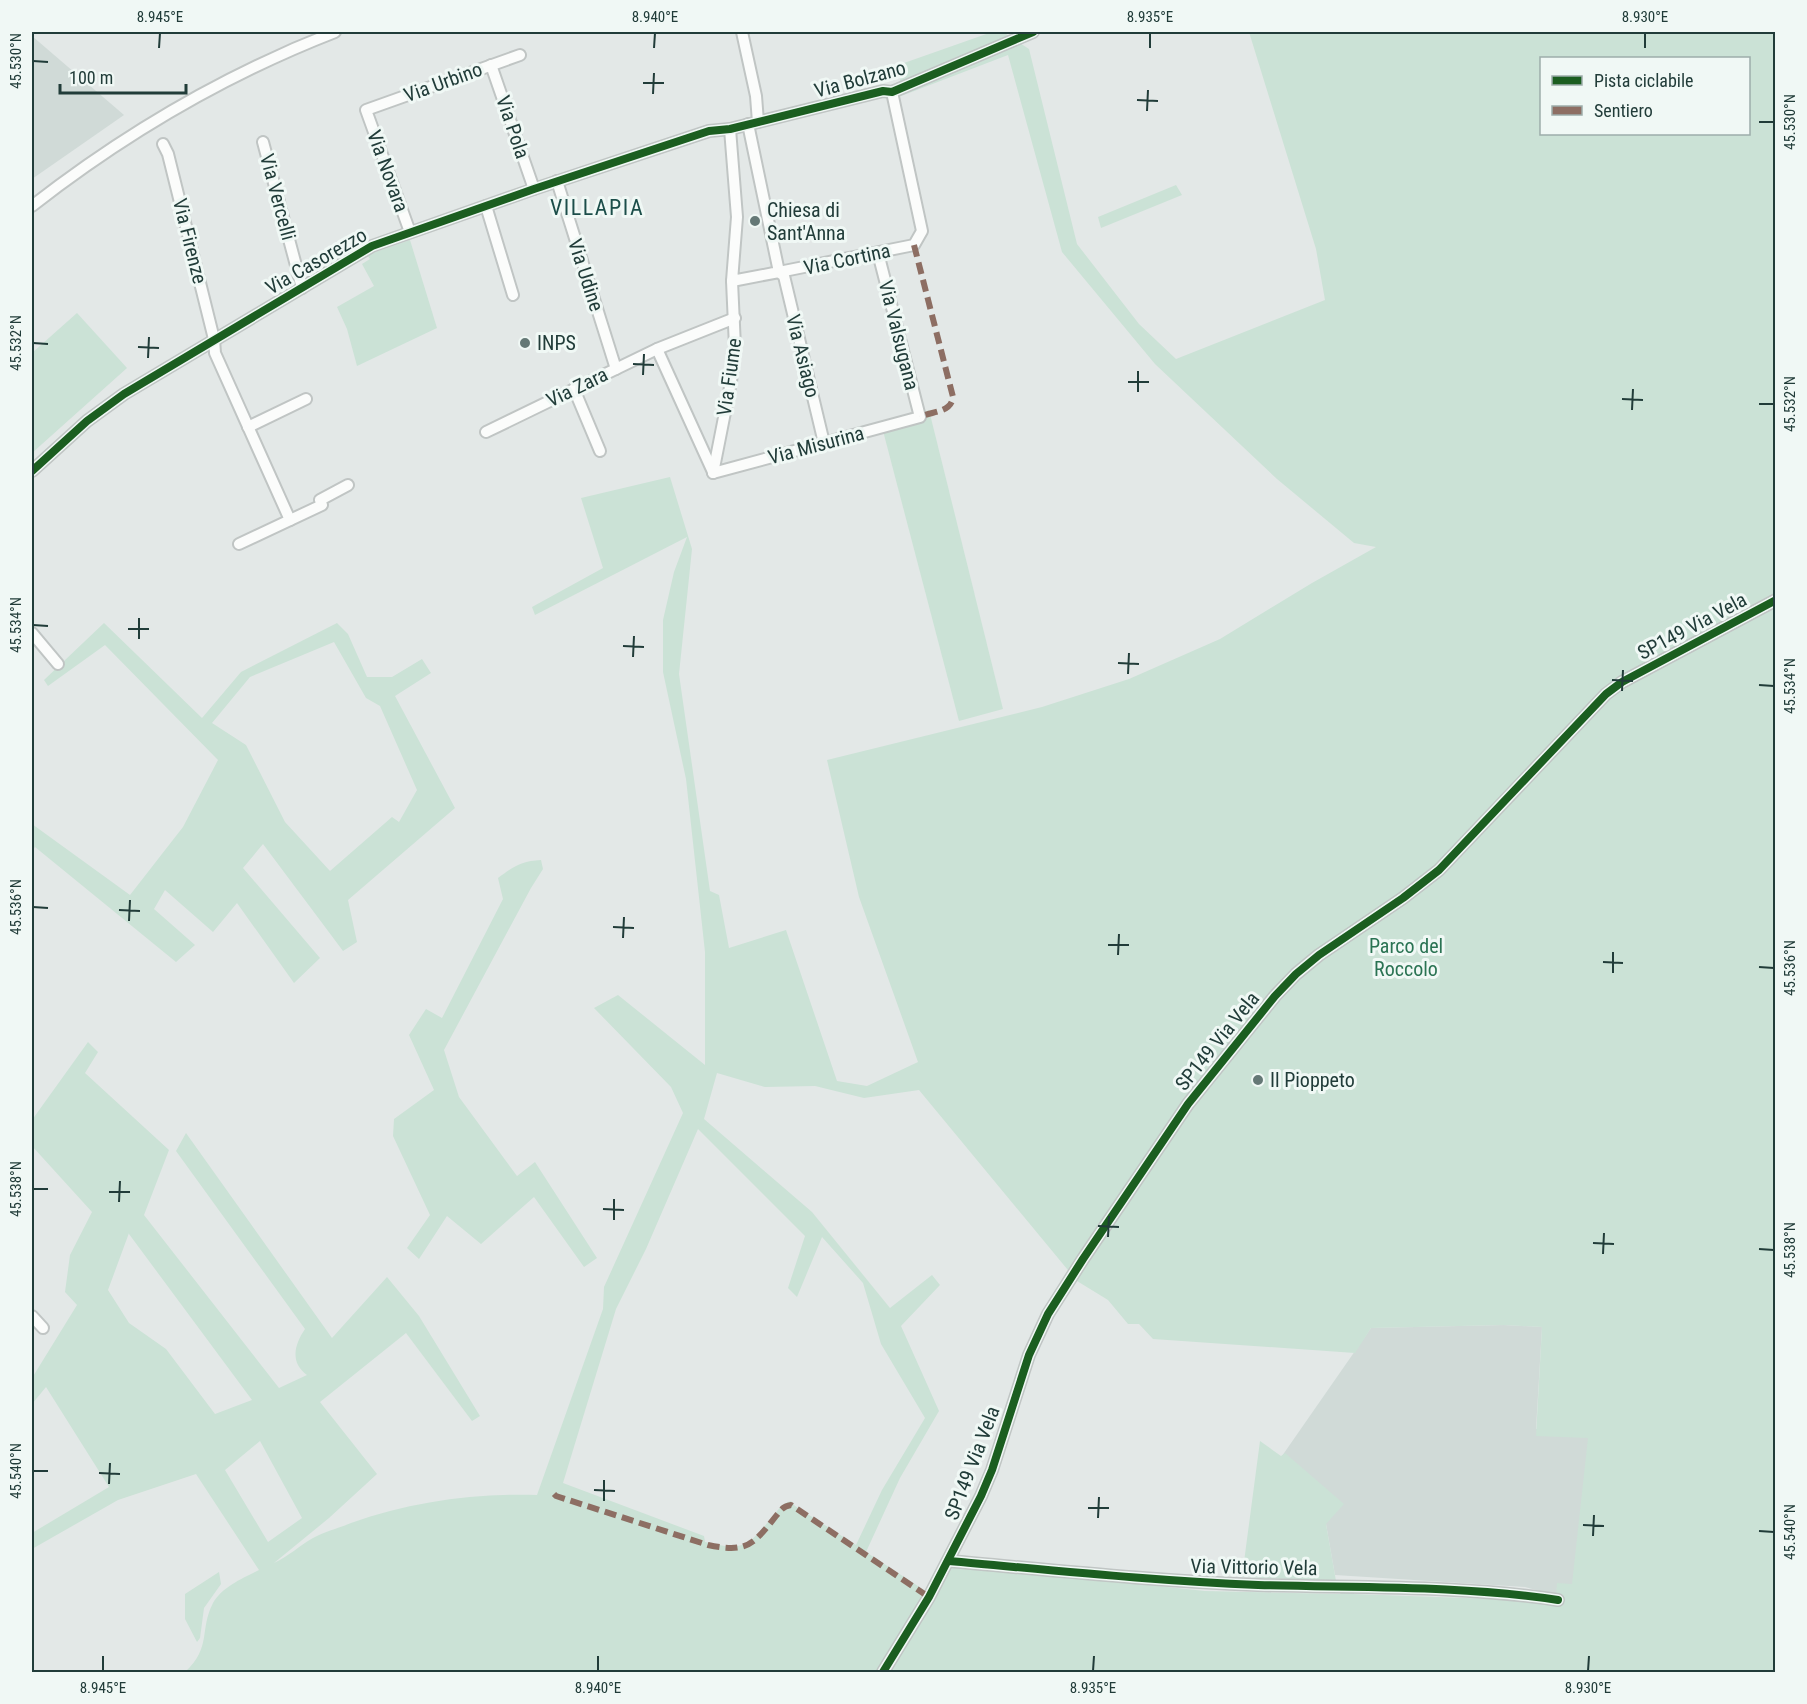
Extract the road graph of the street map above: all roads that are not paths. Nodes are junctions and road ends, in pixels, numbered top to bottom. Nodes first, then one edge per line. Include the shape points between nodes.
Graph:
1 (335, 32) edge
2 (742, 32) edge
3 (1033, 32) edge
4 (520, 55) dead end
5 (491, 65) junction
6 (892, 92) junction
7 (366, 110) joint
8 (753, 123) junction
9 (730, 129) junction
10 (263, 142) dead end
11 (163, 144) dead end
12 (556, 181) junction
13 (534, 189) junction
14 (32, 206) edge
15 (486, 206) junction
16 (410, 232) junction
17 (878, 253) junction
18 (779, 272) junction
19 (732, 281) junction
20 (302, 288) junction
21 (513, 295) dead end
22 (735, 318) junction
23 (214, 339) junction
24 (657, 349) junction
25 (616, 369) junction
26 (574, 389) junction
27 (306, 399) dead end
28 (920, 417) joint
29 (248, 427) junction
30 (486, 432) dead end
31 (824, 442) junction
32 (600, 452) dead end
33 (32, 471) edge
34 (713, 473) junction
35 (348, 484) dead end
36 (290, 520) junction
37 (239, 544) dead end
38 (1776, 600) edge
39 (32, 633) edge
40 (58, 664) dead end
41 (32, 1316) edge
42 (43, 1328) dead end
43 (948, 1560) junction
44 (1558, 1600) dead end
45 (883, 1672) edge

1 - 14 street via 185,104 105,153
2 - 8 street, Via Asiago via 756,96
3 - 6 street, Via Bolzano
4 - 5 street, Via Urbino
5 - 7 street, Via Urbino
5 - 13 street, Via Pola
6 - 8 street, Via Bolzano
6 - 17 street, Via Cortina via 922,231 914,245
7 - 16 street, Via Novara
8 - 9 street, Via Casorezzo
8 - 18 street, Via Asiago
9 - 12 street, Via Casorezzo via 709,131
9 - 19 street, Via Fiume via 737,217
10 - 20 street, Via Vercelli
11 - 23 street, Via Firenze
12 - 13 street, Via Casorezzo
12 - 25 street, Via Udine
13 - 15 street, Via Casorezzo
15 - 16 street, Via Casorezzo
15 - 21 street
16 - 20 street, Via Casorezzo via 372,246
17 - 18 street, Via Cortina
17 - 28 street, Via Valsugana
18 - 19 street, Via Cortina
18 - 31 street, Via Asiago via 784,276
19 - 22 street, Via Fiume
20 - 23 street, Via Casorezzo
22 - 24 street, Via Zara
22 - 34 street, Via Fiume via 731,382
23 - 29 street, Via Firenze via 215,353
23 - 33 street, Via Casorezzo via 124,394 87,421
24 - 25 street, Via Zara
24 - 34 street
25 - 26 street, Via Zara
26 - 30 street, Via Zara
26 - 32 street
27 - 29 street
28 - 31 street, Via Misurina
29 - 36 street, Via Firenze
31 - 34 street, Via Misurina
35 - 36 street via 320,500 322,505
36 - 37 street
38 - 43 street, SP149 Via Vela via 1606,694 1439,870 1319,955 1275,996 1168,1131 1048,1314 1029,1355 992,1470
39 - 40 street
41 - 42 street
43 - 44 street, Via Vittorio Vela via 1176,1581 1345,1585
43 - 45 street, SP149 Via Vela

